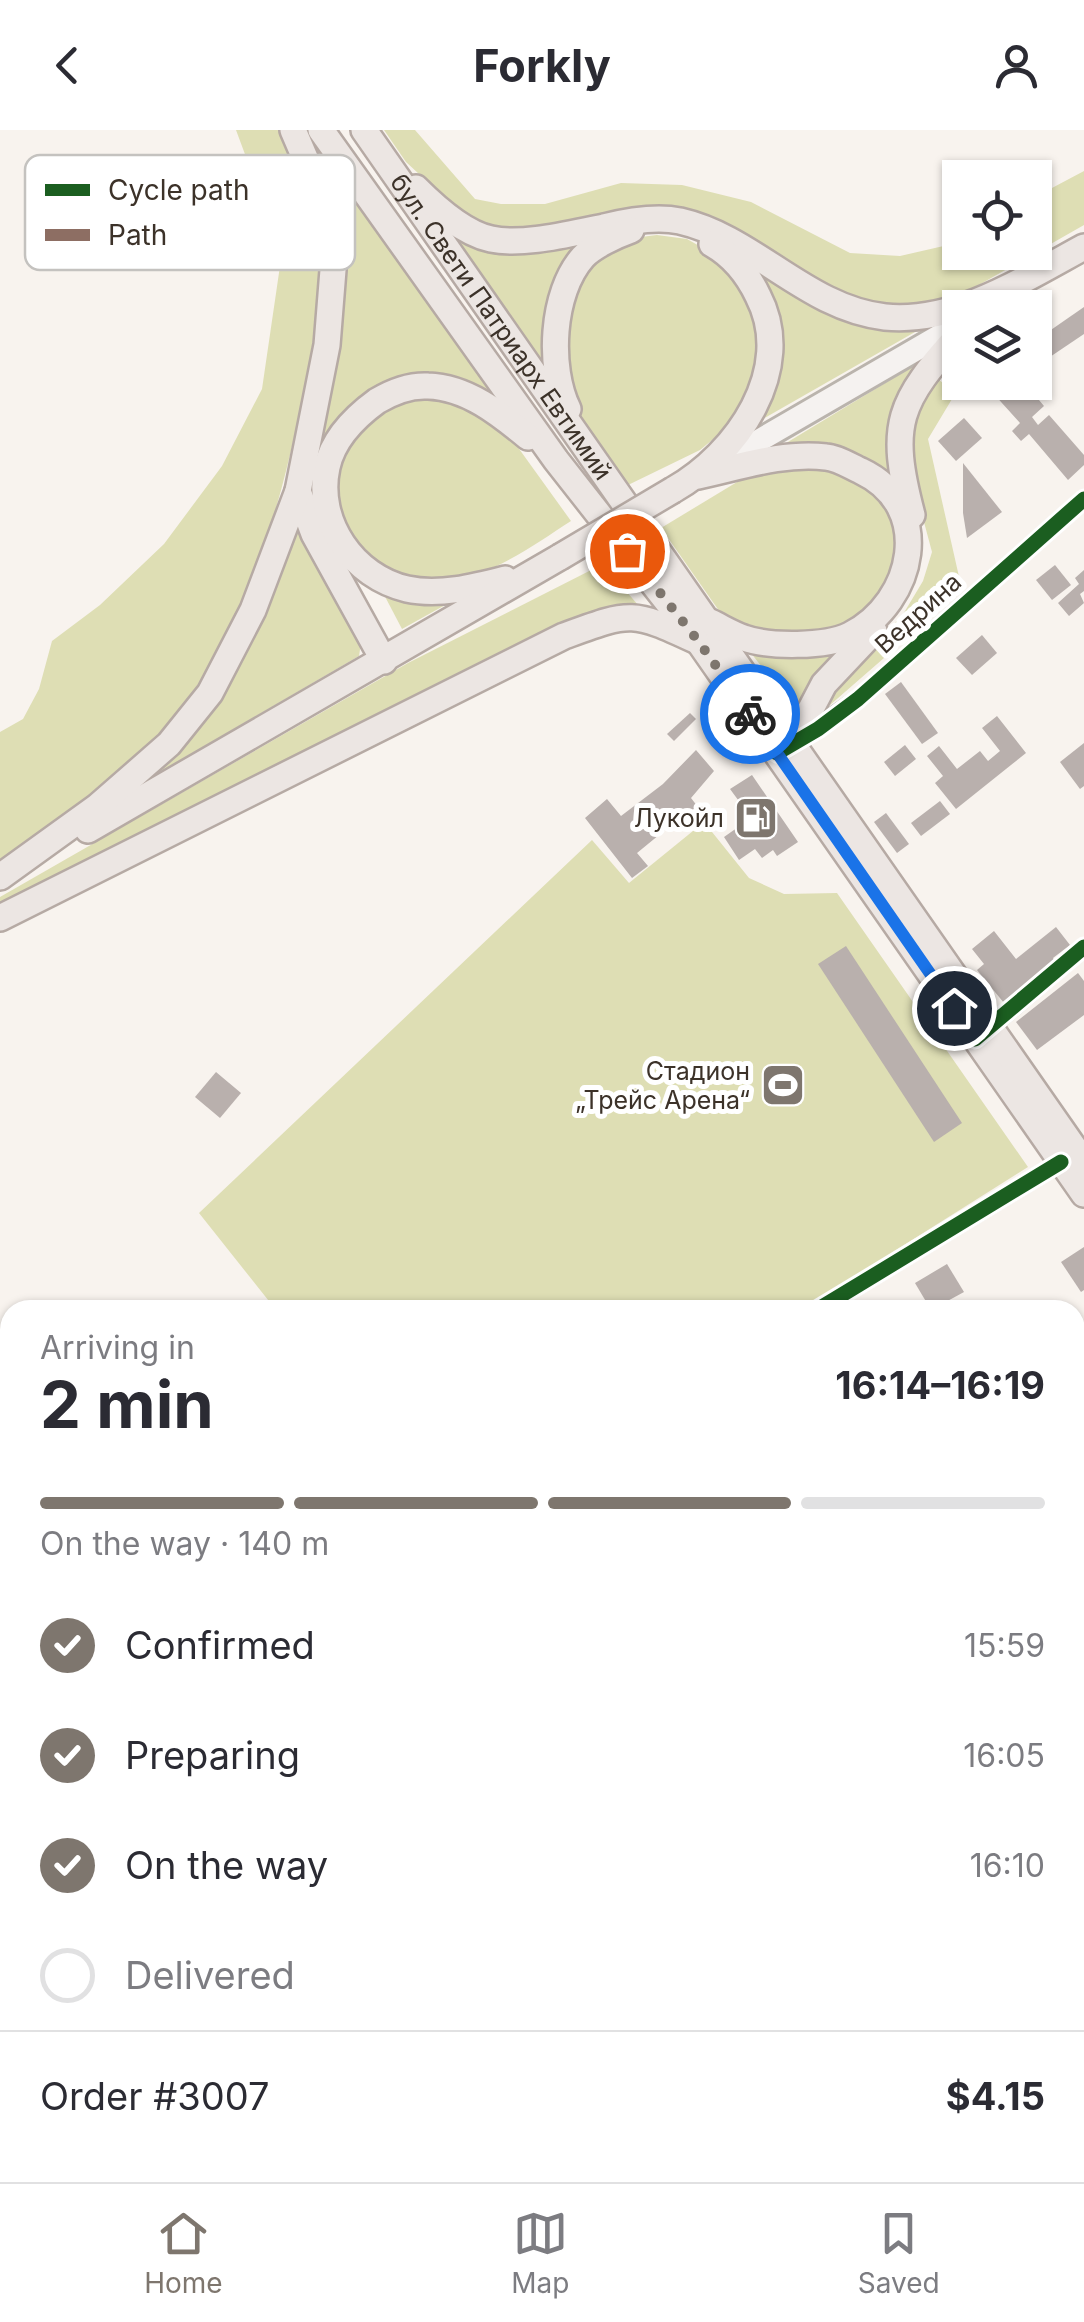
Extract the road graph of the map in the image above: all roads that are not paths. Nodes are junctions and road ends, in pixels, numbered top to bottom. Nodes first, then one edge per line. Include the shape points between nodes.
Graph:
1 (294, 130) edge
2 (320, 130) edge
3 (364, 130) edge
4 (380, 153) junction
5 (304, 155) edge
6 (338, 155) edge
7 (355, 179) edge
8 (1084, 249) edge
9 (333, 270) edge
10 (1017, 290) edge
11 (942, 334) edge
12 (942, 353) edge
13 (556, 460) junction
14 (606, 476) junction
15 (698, 476) junction
16 (298, 491) junction
17 (1081, 508) edge
18 (549, 563) junction
19 (703, 631) junction
20 (384, 661) junction
21 (785, 748) junction
22 (0, 878) edge
23 (0, 918) edge
24 (1084, 948) edge
25 (982, 1033) junction
26 (1073, 1162) edge
27 (1084, 1194) edge
28 (834, 1300) edge

1 - 5 main road
2 - 6 main road, бул. Свети Патриарх Евтимий
3 - 4 main road, бул. Свети Патриарх Евтимий
4 - 8 main road via 460,224 491,239 676,220 716,232 838,305 886,317 962,305
4 - 14 main road, бул. Свети Патриарх Евтимий
7 - 13 main road, бул. Свети Патриарх Евтимий
8 - 10 main road
9 - 16 main road via 327,345
11 - 15 main road
12 - 21 main road via 906,401 898,430 915,529 912,581 889,617 824,684
13 - 18 main road via 495,410 428,386 392,392 359,414 327,468 328,507 340,540 379,580 448,591
13 - 19 main road, бул. Свети Патриарх Евтимий
14 - 15 main road via 565,404 555,331 566,287 583,256 627,231 658,228 690,232 749,276 772,342 765,382 736,436
14 - 19 main road, бул. Свети Патриарх Евтимий
15 - 18 main road, bridge
15 - 19 main road via 790,456 831,457 874,477 896,500 908,527 909,556 886,604 849,635 764,643
16 - 20 main road via 314,534
16 - 22 main road via 252,610 210,692 169,744 98,808
17 - 21 street, Ведрина via 858,699
18 - 20 main road
19 - 21 main road, бул. Свети Патриарх Евтимий
19 - 23 main road via 621,616 564,636
20 - 22 main road
21 - 25 main road, бул. Свети Патриарх Евтимий
24 - 25 street
25 - 26 main road, бул. Свети Патриарх Евтимий
26 - 27 main road, бул. Свети Патриарх Евтимий
26 - 28 street

